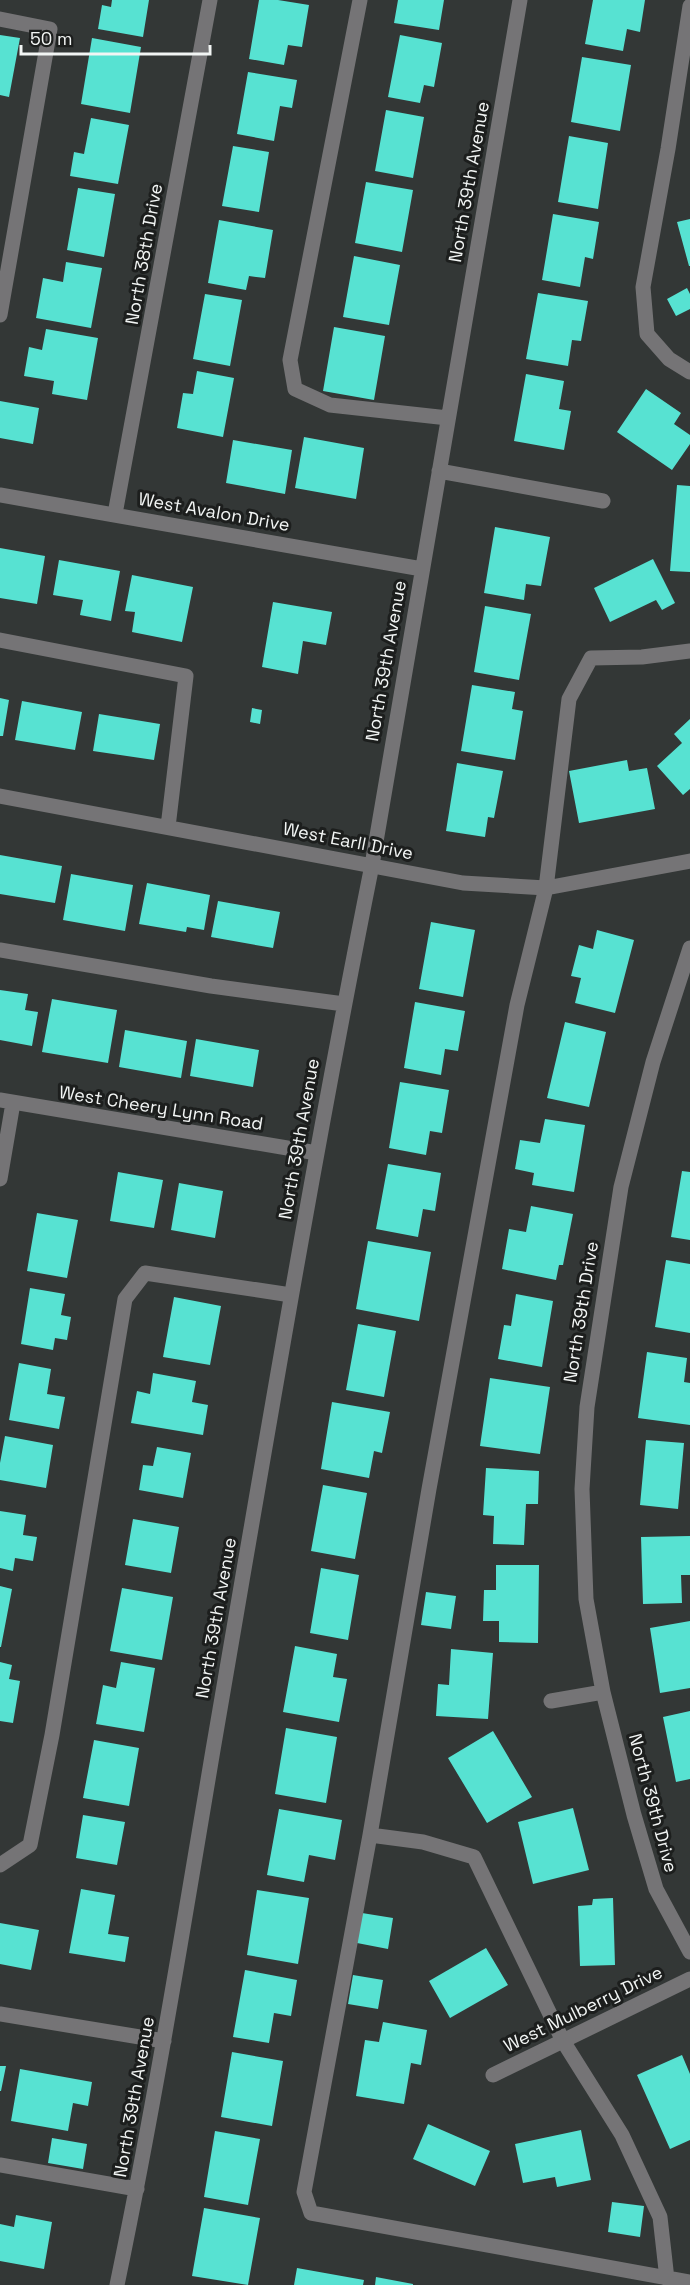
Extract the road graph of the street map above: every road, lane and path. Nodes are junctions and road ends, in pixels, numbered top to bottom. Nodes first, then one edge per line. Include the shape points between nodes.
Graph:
1 (210, 0) edge
2 (360, 0) edge
3 (520, 0) edge
4 (690, 6) edge
5 (0, 19) edge
6 (0, 315) edge
7 (690, 372) edge
8 (448, 418) junction
9 (439, 471) junction
10 (0, 495) edge
11 (603, 501) dead end
12 (115, 514) junction
13 (422, 569) junction
14 (0, 640) edge
15 (690, 651) edge
16 (0, 796) edge
17 (168, 827) junction
18 (690, 861) edge
19 (372, 865) junction
20 (546, 888) junction
21 (690, 948) edge
22 (0, 950) edge
23 (344, 1004) junction
24 (7, 1101) edge
25 (317, 1153) junction
26 (0, 1179) edge
27 (291, 1294) junction
28 (603, 1692) junction
29 (551, 1701) dead end
30 (370, 1835) junction
31 (0, 1865) edge
32 (690, 1952) edge
33 (690, 1978) edge
34 (0, 2014) edge
35 (563, 2040) junction
36 (164, 2041) junction
37 (493, 2075) dead end
38 (0, 2164) edge
39 (137, 2189) junction
40 (667, 2279) junction
41 (690, 2282) edge
42 (117, 2285) edge

1 - 12 street, North 38th Drive
2 - 8 street via 290,360 295,389 330,405
3 - 8 street, North 39th Avenue
4 - 7 street via 643,287 647,334 669,359
5 - 6 street via 50,29
8 - 9 street, North 39th Avenue
9 - 11 street
9 - 13 street, North 39th Avenue
10 - 12 street, West Avalon Drive
12 - 13 street, West Avalon Drive
13 - 19 street, North 39th Avenue
14 - 17 street via 186,676
15 - 20 street via 591,658 569,699
16 - 17 street, West Earll Drive
17 - 19 street, West Earll Drive
18 - 20 street, West Earll Drive
19 - 20 street, West Earll Drive via 463,883
19 - 23 street, North 39th Avenue
20 - 30 street via 517,1005
21 - 28 street, North 39th Drive via 653,1062 621,1187 587,1407 582,1489 586,1599
22 - 23 street
23 - 25 street, North 39th Avenue
24 - 25 street, West Cheery Lynn Road
24 - 26 street
25 - 27 street, North 39th Avenue
27 - 31 street via 145,1273 125,1299 30,1845
27 - 36 street, North 39th Avenue
28 - 29 street
28 - 32 street, North 39th Drive via 657,1889
30 - 35 street via 423,1842 474,1857
30 - 40 street via 304,2193 311,2213
33 - 35 street, West Mulberry Drive
34 - 36 street
35 - 37 street, West Mulberry Drive
35 - 40 street via 622,2135 660,2217
36 - 39 street, North 39th Avenue
38 - 39 street
39 - 42 street, North 39th Avenue
40 - 41 street

